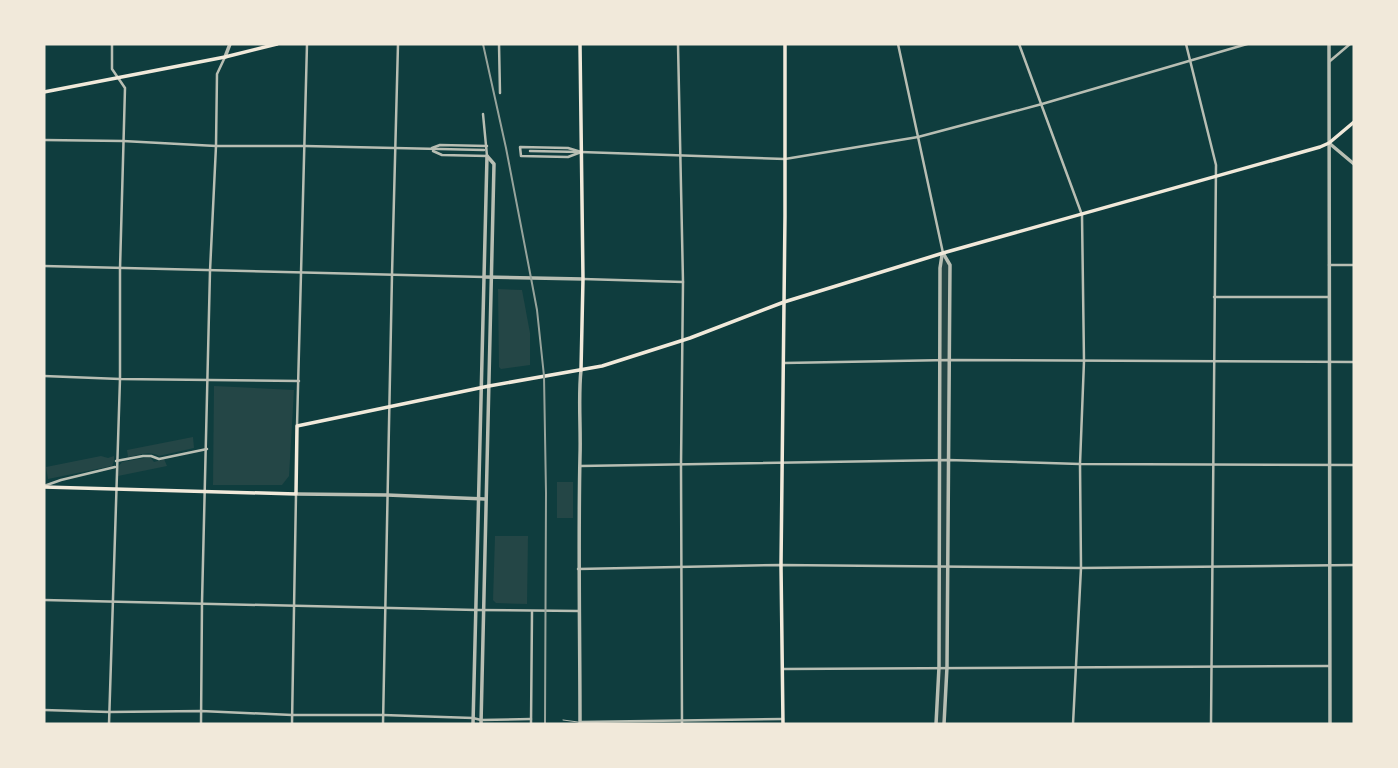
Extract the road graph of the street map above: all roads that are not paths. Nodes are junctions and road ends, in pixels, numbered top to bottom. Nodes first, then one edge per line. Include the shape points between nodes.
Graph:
1 (112, 44) edge
2 (230, 44) edge
3 (277, 44) edge
4 (307, 44) edge
5 (398, 44) edge
6 (499, 44) edge
7 (580, 44) edge
8 (678, 44) edge
9 (785, 44) edge
10 (898, 44) edge
11 (1019, 44) edge
12 (1186, 44) edge
13 (1247, 44) edge
14 (1329, 44) edge
15 (1350, 44) edge
16 (225, 57) junction
17 (1190, 60) junction
18 (1329, 61) junction
19 (120, 79) junction
20 (44, 93) edge
21 (500, 93) dead end
22 (1042, 104) junction
23 (483, 114) dead end
24 (1354, 122) edge
25 (918, 137) junction
26 (44, 140) edge
27 (123, 141) junction
28 (1329, 143) junction
29 (216, 146) junction
30 (305, 146) junction
31 (487, 146) junction
32 (396, 148) junction
33 (429, 150) junction
34 (484, 150) dead end
35 (530, 151) dead end
36 (581, 152) junction
37 (488, 156) junction
38 (680, 156) junction
39 (786, 159) junction
40 (1354, 164) edge
41 (1215, 177) junction
42 (1082, 215) junction
43 (943, 253) junction
44 (1329, 265) junction
45 (1354, 265) edge
46 (44, 266) edge
47 (120, 269) junction
48 (210, 271) junction
49 (302, 273) junction
50 (392, 275) junction
51 (484, 277) junction
52 (491, 277) junction
53 (583, 279) junction
54 (683, 282) junction
55 (1214, 297) junction
56 (1329, 297) junction
57 (784, 302) junction
58 (682, 340) junction
59 (940, 360) junction
60 (949, 360) junction
61 (1084, 361) junction
62 (1213, 362) junction
63 (1330, 362) junction
64 (1354, 362) edge
65 (784, 363) junction
66 (581, 370) junction
67 (44, 376) edge
68 (120, 379) junction
69 (208, 380) junction
70 (299, 381) junction
71 (489, 386) junction
72 (481, 388) junction
73 (389, 408) junction
74 (298, 426) junction
75 (207, 449) junction
76 (948, 460) junction
77 (116, 461) junction
78 (940, 461) junction
79 (783, 463) junction
80 (1080, 464) junction
81 (681, 465) junction
82 (1213, 465) junction
83 (1329, 465) junction
84 (1354, 465) edge
85 (116, 466) junction
86 (580, 466) junction
87 (44, 487) edge
88 (115, 489) junction
89 (206, 492) junction
90 (296, 494) junction
91 (387, 495) junction
92 (478, 498) junction
93 (485, 499) junction
94 (781, 565) junction
95 (1354, 565) edge
96 (1212, 566) junction
97 (1330, 566) junction
98 (682, 567) junction
99 (947, 567) junction
100 (939, 568) junction
101 (1081, 568) junction
102 (578, 569) junction
103 (44, 600) edge
104 (113, 601) junction
105 (202, 603) junction
106 (294, 605) junction
107 (385, 608) junction
108 (476, 610) junction
109 (484, 610) junction
110 (532, 611) junction
111 (579, 611) junction
112 (1330, 666) junction
113 (939, 667) junction
114 (947, 667) junction
115 (1211, 667) junction
116 (1076, 668) junction
117 (783, 669) junction
118 (44, 710) edge
119 (201, 711) junction
120 (109, 712) junction
121 (292, 715) junction
122 (383, 715) junction
123 (473, 718) junction
124 (563, 720) dead end
125 (481, 722) edge
126 (531, 722) edge
127 (783, 722) edge
128 (580, 723) edge
129 (631, 723) edge
130 (682, 723) edge
131 (109, 724) edge
132 (201, 724) edge
133 (292, 724) edge
134 (383, 724) edge
135 (473, 724) edge
136 (936, 724) edge
137 (944, 724) edge
138 (1073, 724) edge
139 (1211, 724) edge
140 (1330, 724) edge

1 - 19 street via 112,69
2 - 16 street
3 - 16 main road
4 - 30 street
5 - 32 street
6 - 21 street
7 - 36 main road
8 - 38 street
9 - 39 main road
10 - 25 street
11 - 22 street
12 - 17 street
13 - 17 street
14 - 18 street
15 - 18 street
16 - 19 main road
16 - 29 street via 217,74
17 - 22 street
17 - 41 street
18 - 28 street
19 - 20 main road
19 - 27 street via 125,88
22 - 25 street
22 - 42 street
23 - 31 street
24 - 28 main road
25 - 39 street
25 - 43 street
26 - 27 street
27 - 29 street
27 - 47 street
28 - 40 street
28 - 41 main road
28 - 44 street
29 - 30 street
29 - 48 street
30 - 32 street
30 - 49 street
31 - 33 street via 440,145
31 - 37 street
32 - 33 street
32 - 50 street
33 - 34 street
33 - 37 street via 442,155
35 - 36 street
36 - 36 street via 568,148 520,146 520,156 568,157
36 - 38 street
36 - 53 main road
37 - 51 street
37 - 52 street via 494,164
38 - 39 street
38 - 54 street
39 - 57 main road
41 - 42 main road
41 - 55 street
42 - 43 main road
42 - 61 street
43 - 57 main road
43 - 59 street
43 - 60 street via 950,265
44 - 45 street
44 - 56 street
46 - 47 street
47 - 48 street
47 - 68 street
48 - 49 street
48 - 69 street
49 - 50 street
49 - 70 street
50 - 51 street
50 - 73 street
51 - 52 street
51 - 72 street
52 - 53 street
52 - 71 street
53 - 54 street
53 - 66 main road
54 - 58 street
55 - 56 street
55 - 62 street
56 - 63 street
57 - 58 main road
57 - 65 main road
58 - 66 main road
58 - 81 street
59 - 60 street
59 - 65 street
59 - 78 street
60 - 61 street
60 - 76 street
61 - 62 street
61 - 80 street
62 - 63 street
62 - 82 street
63 - 64 street
63 - 83 street
65 - 79 main road
66 - 71 main road
66 - 86 street
67 - 68 street
68 - 69 street
68 - 77 street
69 - 70 street
69 - 75 street
70 - 74 street
71 - 72 main road
71 - 93 street
72 - 73 main road
72 - 92 street
73 - 74 main road
73 - 91 street
74 - 90 main road
75 - 77 street via 159,459 143,456
75 - 89 street
76 - 78 street
76 - 80 street
76 - 99 street
77 - 85 street
78 - 79 street
78 - 100 street
79 - 81 street
79 - 94 main road
80 - 82 street
80 - 101 street
81 - 86 street
81 - 98 street
82 - 83 street
82 - 96 street
83 - 84 street
83 - 97 street
85 - 87 street
85 - 88 street
86 - 102 street
87 - 88 main road
88 - 89 main road
88 - 104 street
89 - 90 main road
89 - 105 street
90 - 91 street
90 - 106 street
91 - 92 street
91 - 107 street
92 - 93 street
92 - 108 street
93 - 109 street
94 - 98 street
94 - 100 street
94 - 117 main road
95 - 97 street
96 - 97 street
96 - 101 street
96 - 115 street
97 - 112 street
98 - 102 street
98 - 130 street
99 - 100 street
99 - 101 street
99 - 114 street
100 - 113 street
101 - 116 street
102 - 111 street
103 - 104 street
104 - 105 street
104 - 120 street
105 - 106 street
105 - 119 street
106 - 107 street
106 - 121 street
107 - 108 street
107 - 122 street
108 - 109 street
108 - 123 street
109 - 110 street
109 - 125 street
110 - 111 street
110 - 126 street
111 - 128 street
112 - 115 street
112 - 140 street
113 - 114 street
113 - 117 street
113 - 136 street
114 - 116 street
114 - 137 street
115 - 116 street
115 - 139 street
116 - 138 street
117 - 127 main road
118 - 120 street
119 - 120 street
119 - 121 street
119 - 132 street
120 - 131 street
121 - 122 street
121 - 133 street
122 - 123 street
122 - 134 street
123 - 125 street
123 - 135 street
124 - 128 lane
125 - 126 street
127 - 130 street
128 - 129 street
129 - 130 street

